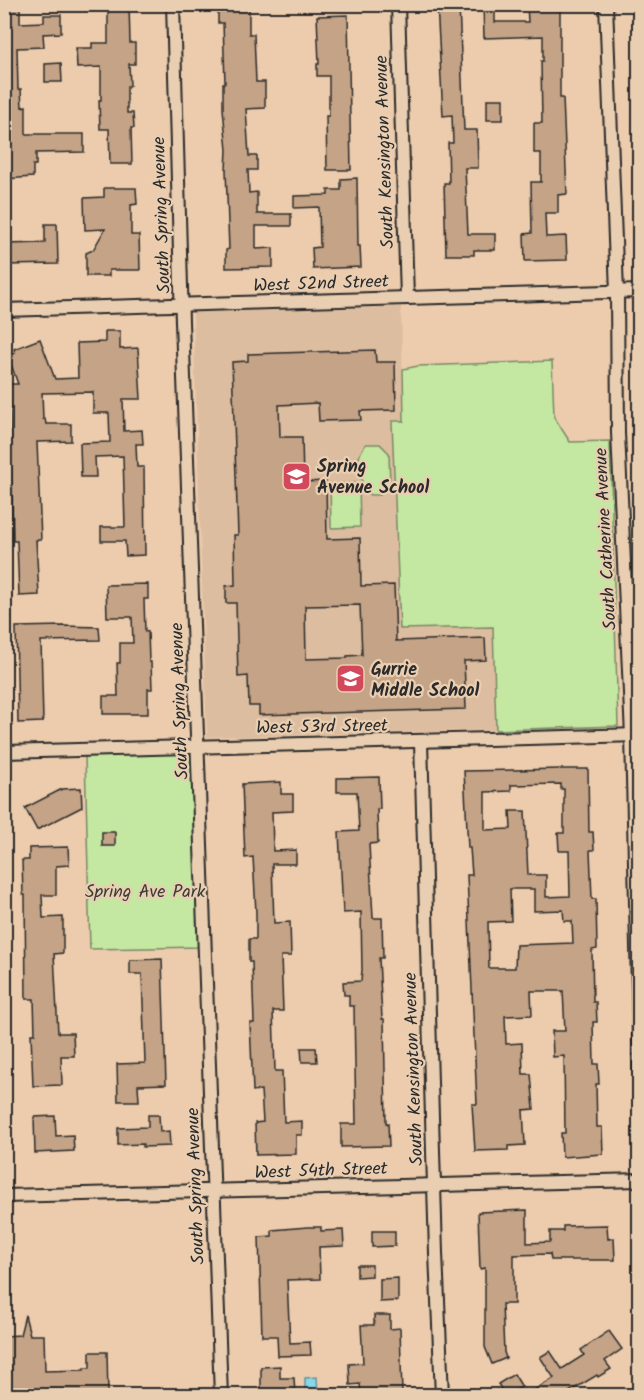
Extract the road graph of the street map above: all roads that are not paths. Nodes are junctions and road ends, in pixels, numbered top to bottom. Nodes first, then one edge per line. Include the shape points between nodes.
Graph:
1 (173, 4) edge
2 (398, 4) edge
3 (606, 4) edge
4 (639, 291) edge
5 (617, 292) junction
6 (407, 298) junction
7 (182, 304) junction
8 (4, 310) edge
9 (636, 736) edge
10 (421, 742) junction
11 (199, 748) junction
12 (4, 752) edge
13 (639, 1072) edge
14 (639, 1180) edge
15 (434, 1185) junction
16 (213, 1191) junction
17 (4, 1196) edge
18 (221, 1395) edge
19 (442, 1395) edge

1 - 7 street, South Spring Avenue
2 - 6 street, South Kensington Avenue
3 - 5 street, South Catherine Avenue
4 - 5 street, West 52nd Street
5 - 6 street, West 52nd Street
5 - 9 street, South Catherine Avenue via 618,433
6 - 7 street, West 52nd Street
7 - 8 street, West 52nd Street
7 - 11 street, South Spring Avenue
9 - 10 street, West 53rd Street
9 - 13 street, South Catherine Avenue
10 - 11 street, West 53rd Street
10 - 15 street, South Kensington Avenue
11 - 12 street, West 53rd Street
11 - 16 street, South Spring Avenue
14 - 15 street, West 54th Street
15 - 16 street, West 54th Street
15 - 19 street, South Kensington Avenue
16 - 17 street, West 54th Street
16 - 18 street, South Spring Avenue

